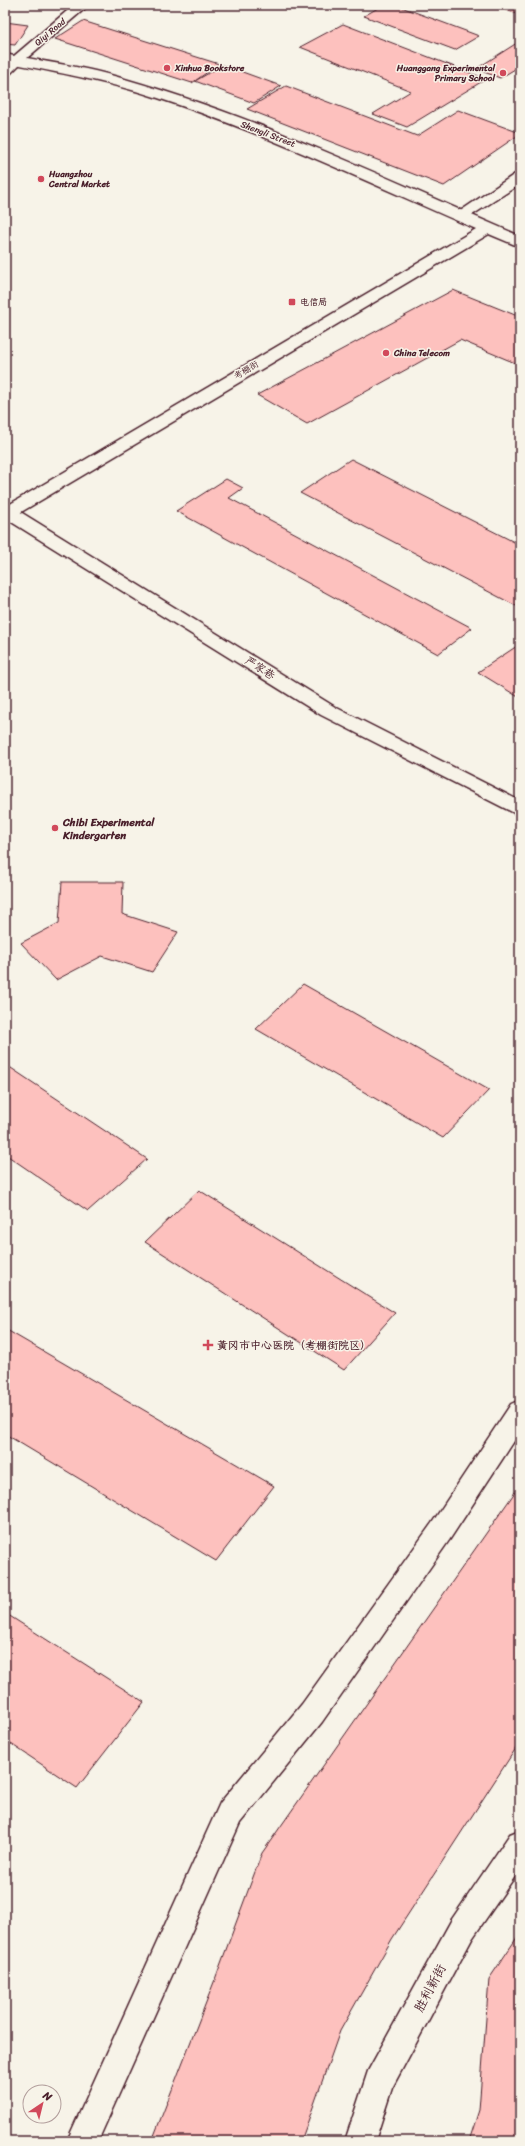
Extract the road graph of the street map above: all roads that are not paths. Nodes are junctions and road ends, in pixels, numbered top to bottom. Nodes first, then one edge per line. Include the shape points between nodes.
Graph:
1 (82, 5) edge
2 (11, 59) edge
3 (5, 71) edge
4 (520, 176) edge
5 (461, 216) junction
6 (488, 228) junction
7 (520, 242) edge
8 (6, 513) edge
9 (520, 809) edge
10 (520, 1411) edge
11 (520, 1844) edge
12 (82, 2141) edge
13 (360, 2141) edge

1 - 2 street, Qiyi Road
2 - 3 street, Qiyi Road
2 - 5 street, Shengli Street via 102,77 160,94 274,136
4 - 5 street
5 - 6 street, Shengli Street
6 - 7 street, Shengli Street
6 - 8 street, 考棚街
8 - 9 street, 严家巷 via 328,711
10 - 12 street via 441,1531 312,1713 230,1813
11 - 13 street, 胜利新街 via 462,1929 383,2075

